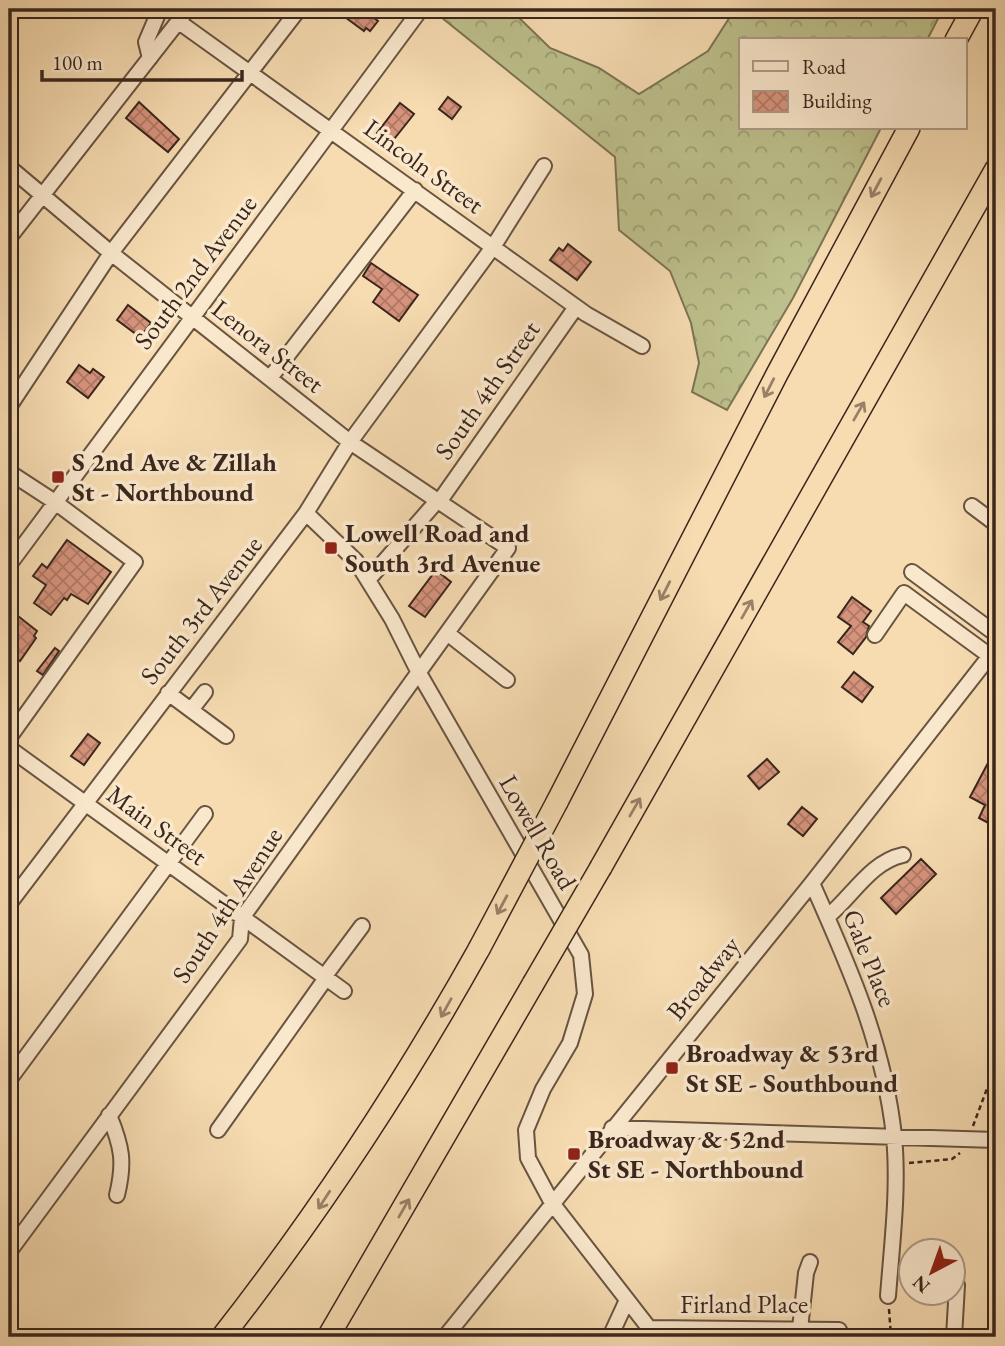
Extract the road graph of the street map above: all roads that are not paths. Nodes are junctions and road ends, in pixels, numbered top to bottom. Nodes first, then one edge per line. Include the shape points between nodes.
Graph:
1 (160, 9) edge
2 (188, 9) edge
3 (299, 9) edge
4 (421, 9) edge
5 (973, 9) edge
6 (179, 22) junction
7 (957, 38) edge
8 (150, 58) junction
9 (252, 73) junction
10 (332, 129) junction
11 (908, 130) edge
12 (544, 166) dead end
13 (9, 167) edge
14 (996, 169) edge
15 (415, 190) junction
16 (39, 196) junction
17 (9, 238) edge
18 (493, 247) junction
19 (111, 253) junction
20 (576, 307) junction
21 (191, 316) junction
22 (642, 346) dead end
23 (270, 378) junction
24 (9, 407) edge
25 (349, 442) junction
26 (9, 472) edge
27 (438, 501) junction
28 (55, 502) junction
29 (972, 506) dead end
30 (306, 513) junction
31 (996, 524) edge
32 (508, 548) joint
33 (9, 565) edge
34 (912, 572) dead end
35 (368, 580) junction
36 (447, 633) junction
37 (996, 634) edge
38 (875, 635) dead end
39 (993, 652) edge
40 (419, 673) junction
41 (507, 680) dead end
42 (205, 692) dead end
43 (168, 693) junction
44 (191, 710) junction
45 (226, 736) dead end
46 (9, 738) edge
47 (9, 748) edge
48 (84, 802) junction
49 (205, 814) dead end
50 (903, 855) dead end
51 (167, 863) junction
52 (812, 883) junction
53 (9, 904) edge
54 (827, 917) junction
55 (242, 918) junction
56 (362, 926) dead end
57 (325, 977) junction
58 (344, 991) dead end
59 (9, 1080) edge
60 (109, 1115) junction
61 (612, 1128) junction
62 (218, 1130) dead end
63 (894, 1135) junction
64 (996, 1140) edge
65 (117, 1195) dead end
66 (552, 1203) junction
67 (9, 1252) edge
68 (810, 1262) dead end
69 (888, 1296) road end
70 (627, 1300) junction
71 (956, 1308) edge
72 (800, 1329) junction
73 (838, 1330) dead end
74 (653, 1333) edge
75 (770, 1333) edge
76 (222, 1337) edge
77 (328, 1337) edge
78 (445, 1337) edge
79 (610, 1337) edge
80 (954, 1337) edge

1 - 8 street via 146,42
2 - 6 street
3 - 9 street
4 - 10 street, South 2nd Avenue
5 - 7 highway
6 - 8 street
6 - 9 street, Lincoln Street
8 - 16 street
9 - 10 street, Lincoln Street
9 - 19 street
10 - 15 street, Lincoln Street
10 - 21 street, South 2nd Avenue
11 -> 76 highway, bridge via 420,1055 296,1242
12 - 18 street, South 3rd Avenue
13 - 16 street, Lenora Street
77 -> 14 highway, bridge via 601,867
15 - 18 street, Lincoln Street
15 - 23 street
16 - 17 street
16 - 19 street, Lenora Street
18 - 20 street, Lincoln Street
18 - 25 street, South 3rd Avenue
19 - 21 street, Lenora Street
19 - 24 street
20 - 22 street, Lincoln Street
20 - 27 street, South 4th Street
21 - 23 street, Lenora Street
21 - 28 street, South 2nd Avenue
23 - 25 street, Lenora Street
25 - 27 street, Lenora Street
25 - 30 street, South 3rd Avenue
26 - 28 street
27 - 32 street, Lenora Street
27 - 35 street, South 4th Street
28 - 33 street, South 2nd Avenue
28 - 46 street via 135,562
29 - 31 street
30 - 35 street, Lowell Road via 356,561
30 - 43 street, South 3rd Avenue
32 - 36 street, South 4th Avenue
34 - 37 street
35 - 40 street, Lowell Road
36 - 40 street, South 4th Avenue
36 - 41 street
38 - 39 street via 904,593
39 - 52 street, Broadway
40 - 55 street, South 4th Avenue
40 - 66 street, Lowell Road via 580,955 585,994 570,1043 526,1130 528,1158
42 - 44 street
43 - 44 street
43 - 48 street, South 3rd Avenue
44 - 45 street
47 - 48 street, Main Street
48 - 51 street, Main Street
48 - 53 street, South 3rd Avenue
49 - 51 street
50 - 54 street via 891,857 873,870
51 - 55 street, Main Street
51 - 59 street
52 - 54 street, Gale Place
52 - 61 street, Broadway
54 - 63 street, Gale Place via 862,996
55 - 57 street, Main Street
55 - 60 street, South 4th Avenue via 240,939
56 - 57 street
57 - 58 street, Main Street
57 - 62 street
60 - 65 street via 120,1140 124,1167
60 - 67 street, South 4th Avenue
61 - 63 street
61 - 66 street, Broadway
63 - 64 street
63 - 69 street, Gale Place
66 - 70 street, Lowell Road
66 - 78 street, Broadway
68 - 72 street
70 - 74 street, Lowell Road
70 - 79 street
71 - 80 street
72 - 73 street, Firland Place
72 - 75 street, Firland Place
74 - 75 street, Firland Place

